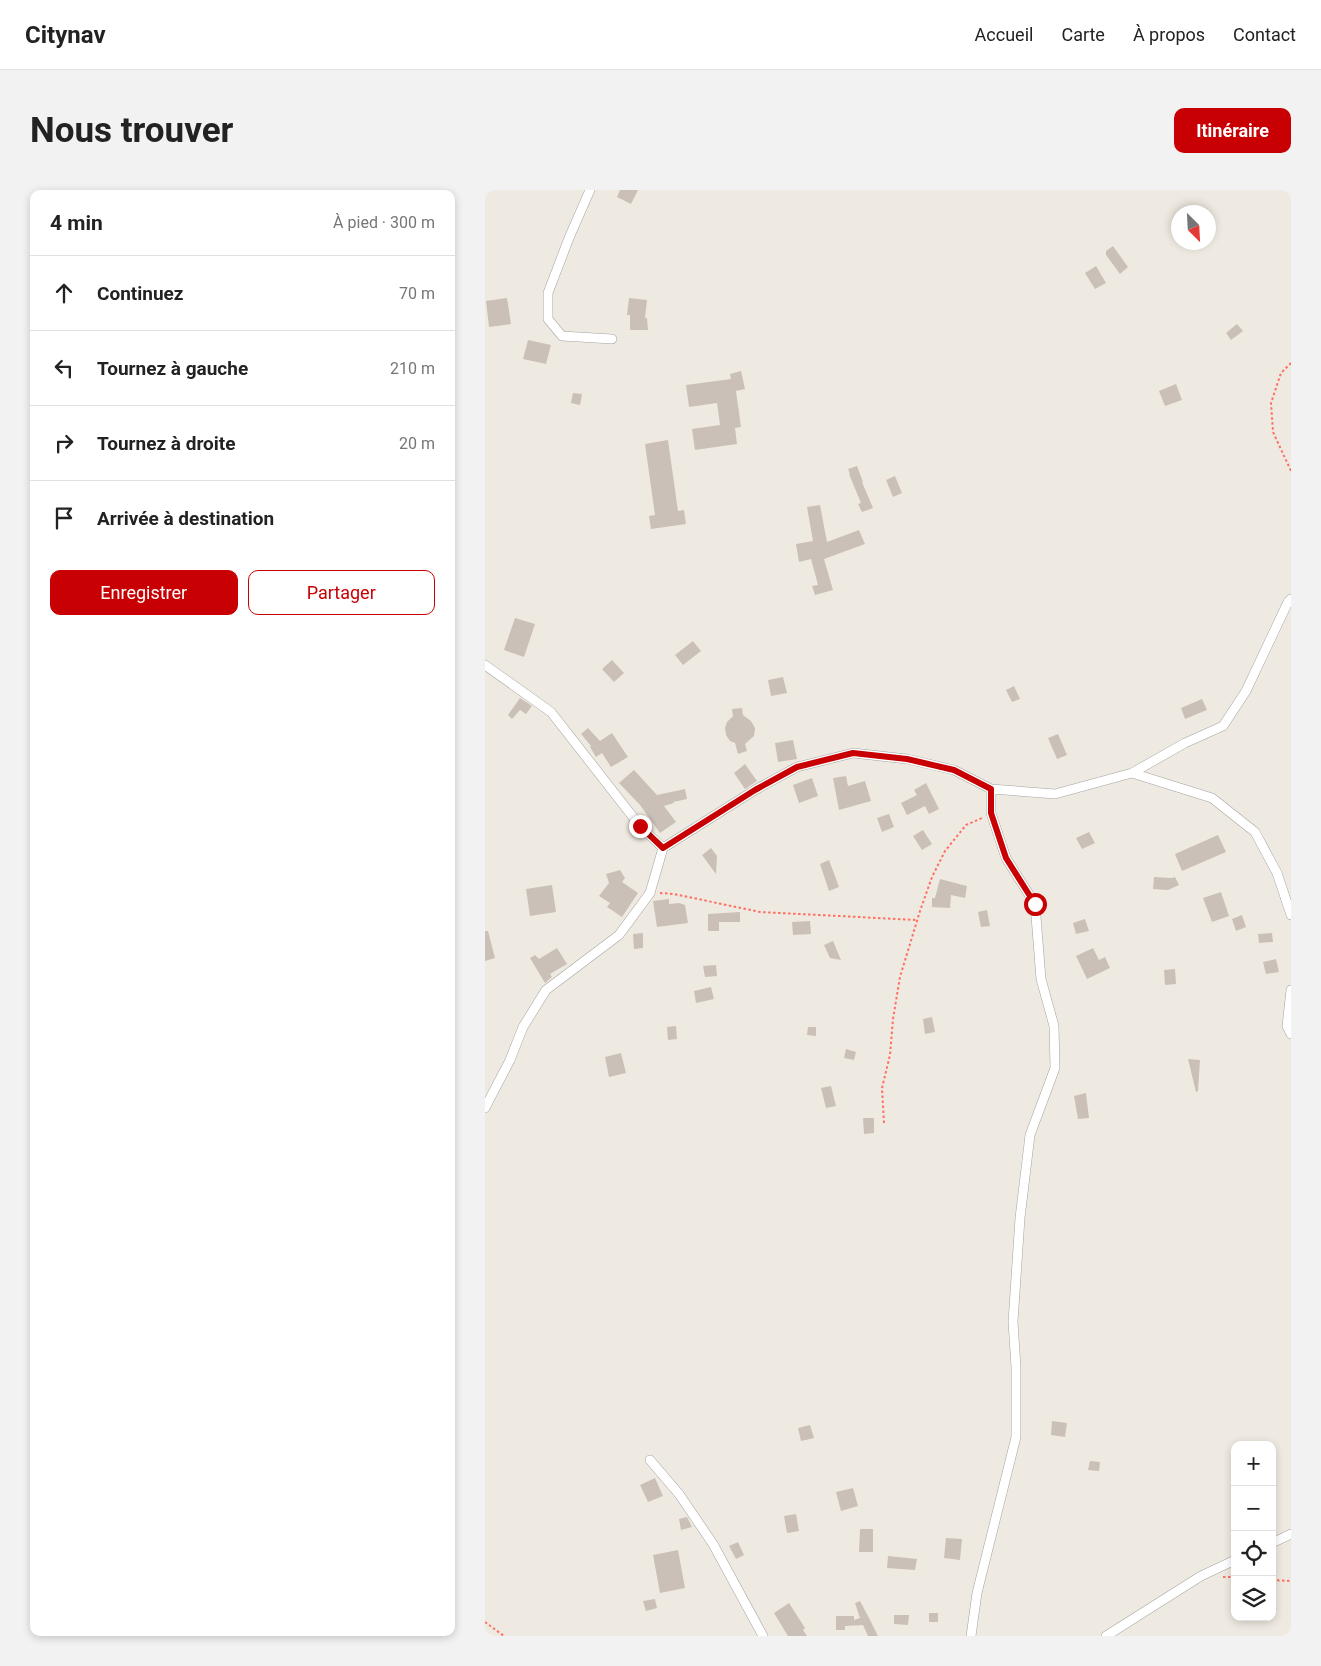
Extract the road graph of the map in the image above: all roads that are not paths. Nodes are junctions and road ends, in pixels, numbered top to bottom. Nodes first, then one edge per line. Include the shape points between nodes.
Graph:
1 (590, 190) edge
2 (612, 339) dead end
3 (1291, 599) edge
4 (485, 665) edge
5 (1132, 773) junction
6 (991, 789) junction
7 (663, 848) junction
8 (1291, 915) edge
9 (1291, 990) edge
10 (1291, 1034) edge
11 (485, 1108) edge
12 (650, 1460) dead end
13 (1291, 1534) edge
14 (1276, 1541) edge
15 (1231, 1562) edge
16 (763, 1636) edge
17 (971, 1636) edge
18 (1106, 1636) edge

1 - 2 street via 548,293 548,320 562,336
3 - 5 street via 1246,690 1223,726
4 - 7 street via 551,712 640,826
5 - 6 street via 1055,794
5 - 8 street via 1212,798 1255,832 1277,873
6 - 7 street via 954,770 907,759 853,753 797,767
6 - 17 street via 991,813 1006,858 1035,904 1041,979 1054,1026 1055,1068 1030,1135 1020,1218 1013,1322 1016,1437 977,1593
7 - 11 street via 650,893 619,934 547,990 523,1027
9 - 10 street via 1287,1026
12 - 16 street via 679,1494 713,1544
13 - 14 street
15 - 18 street via 1201,1576

